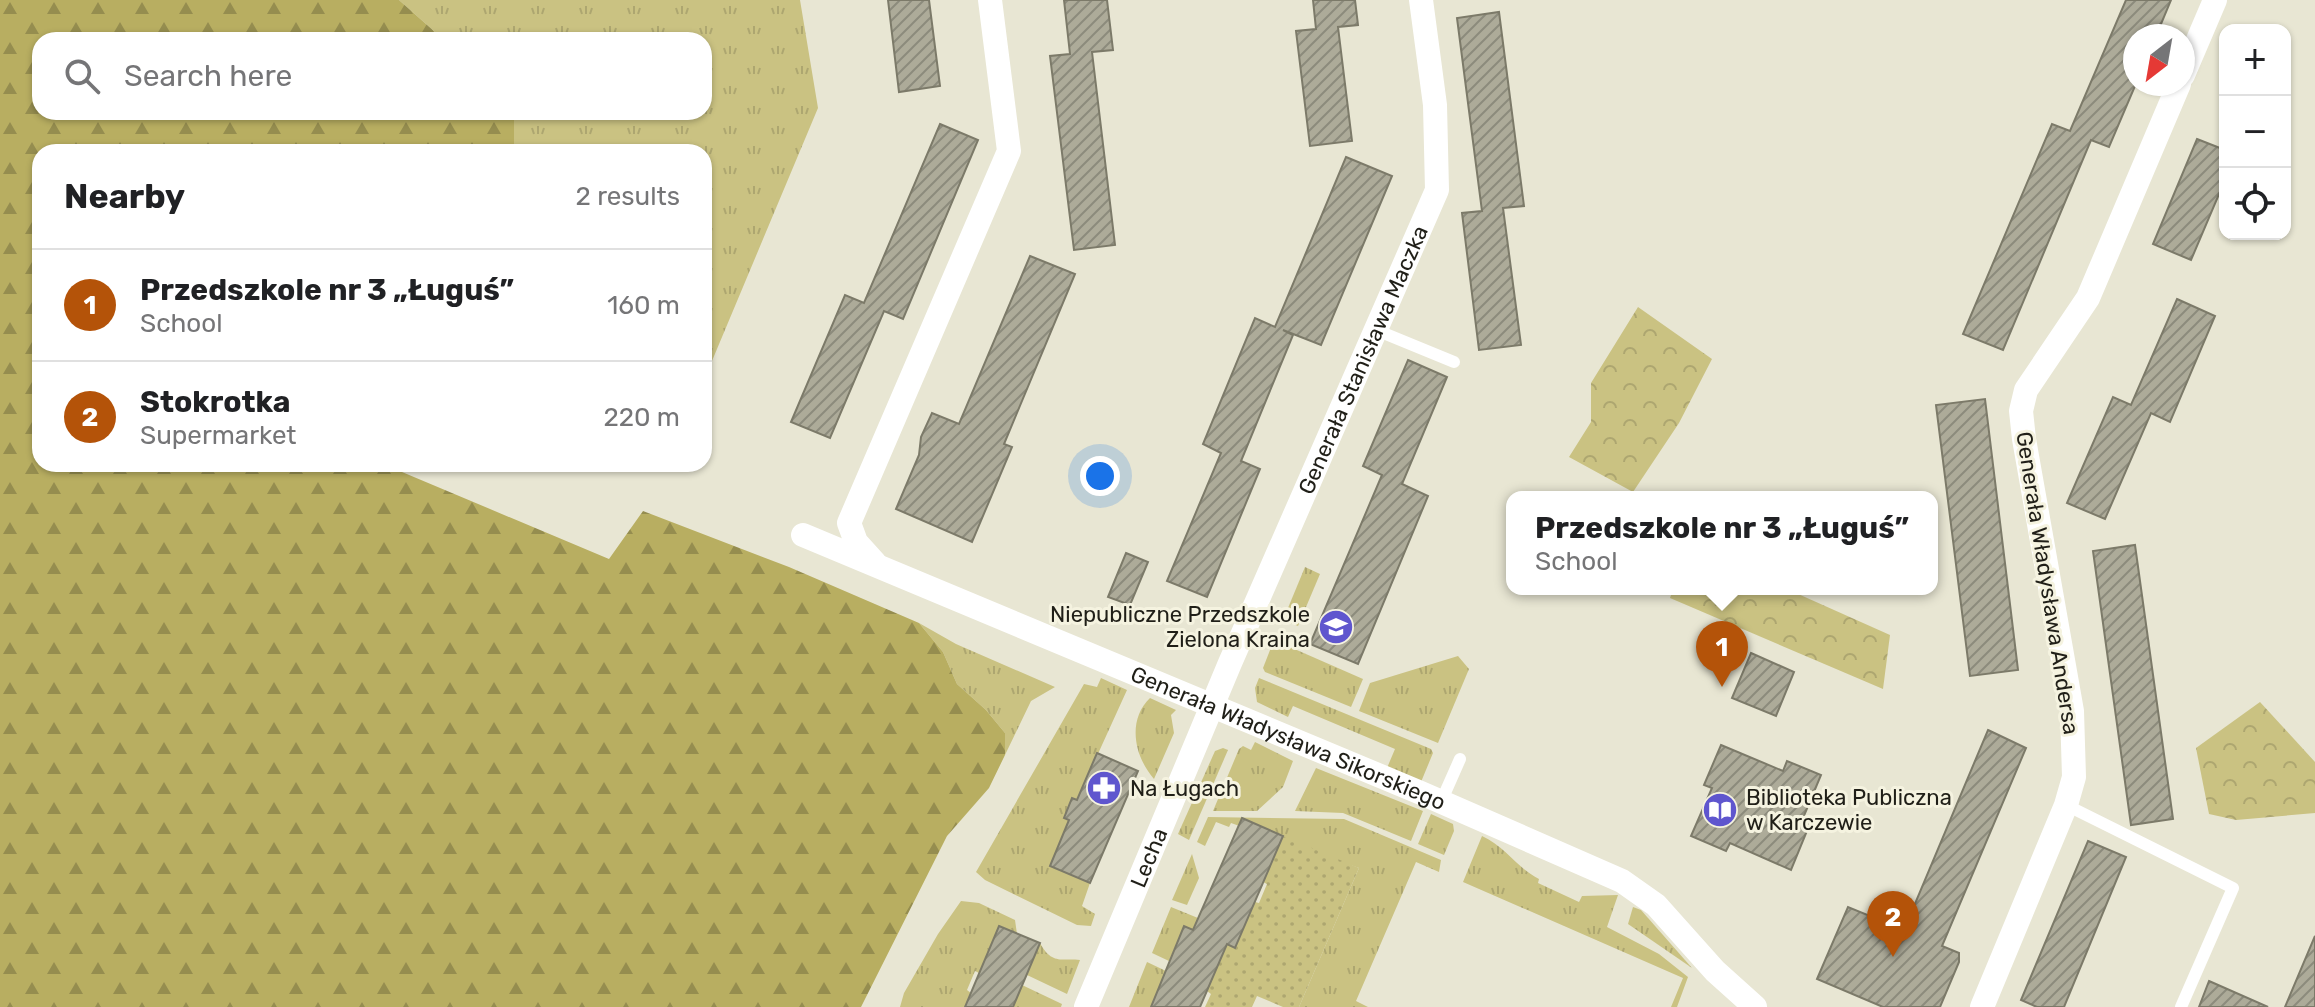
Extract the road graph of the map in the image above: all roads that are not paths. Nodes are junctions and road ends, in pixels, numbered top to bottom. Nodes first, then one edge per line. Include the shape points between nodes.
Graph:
1 (990, 0) edge
2 (1421, 0) edge
3 (2215, 0) edge
4 (2195, 47) edge
5 (2174, 96) edge
6 (1376, 330) junction
7 (1454, 362) dead end
8 (803, 535) dead end
9 (878, 566) junction
10 (1213, 707) junction
11 (1460, 759) dead end
12 (1441, 802) junction
13 (2066, 805) junction
14 (1086, 1007) edge
15 (1755, 1007) edge
16 (1982, 1007) edge
17 (2181, 1007) edge

1 - 9 street, Generała Władysława Sikorskiego via 1009,151 849,523 856,542
2 - 6 street, Generała Stanisława Maczka via 1439,177
3 - 4 street
5 - 13 street, Generała Władysława Andersa via 2088,298 2039,365 2021,411 2072,711 2074,777
6 - 7 lane
6 - 10 street, Generała Stanisława Maczka
8 - 9 street, Generała Władysława Sikorskiego
9 - 10 street, Generała Władysława Sikorskiego
10 - 12 street, Generała Władysława Sikorskiego
10 - 14 street, Lecha
11 - 12 lane
12 - 15 street, Generała Władysława Sikorskiego via 1634,888
13 - 16 street, Generała Władysława Andersa
13 - 17 lane via 2233,888

